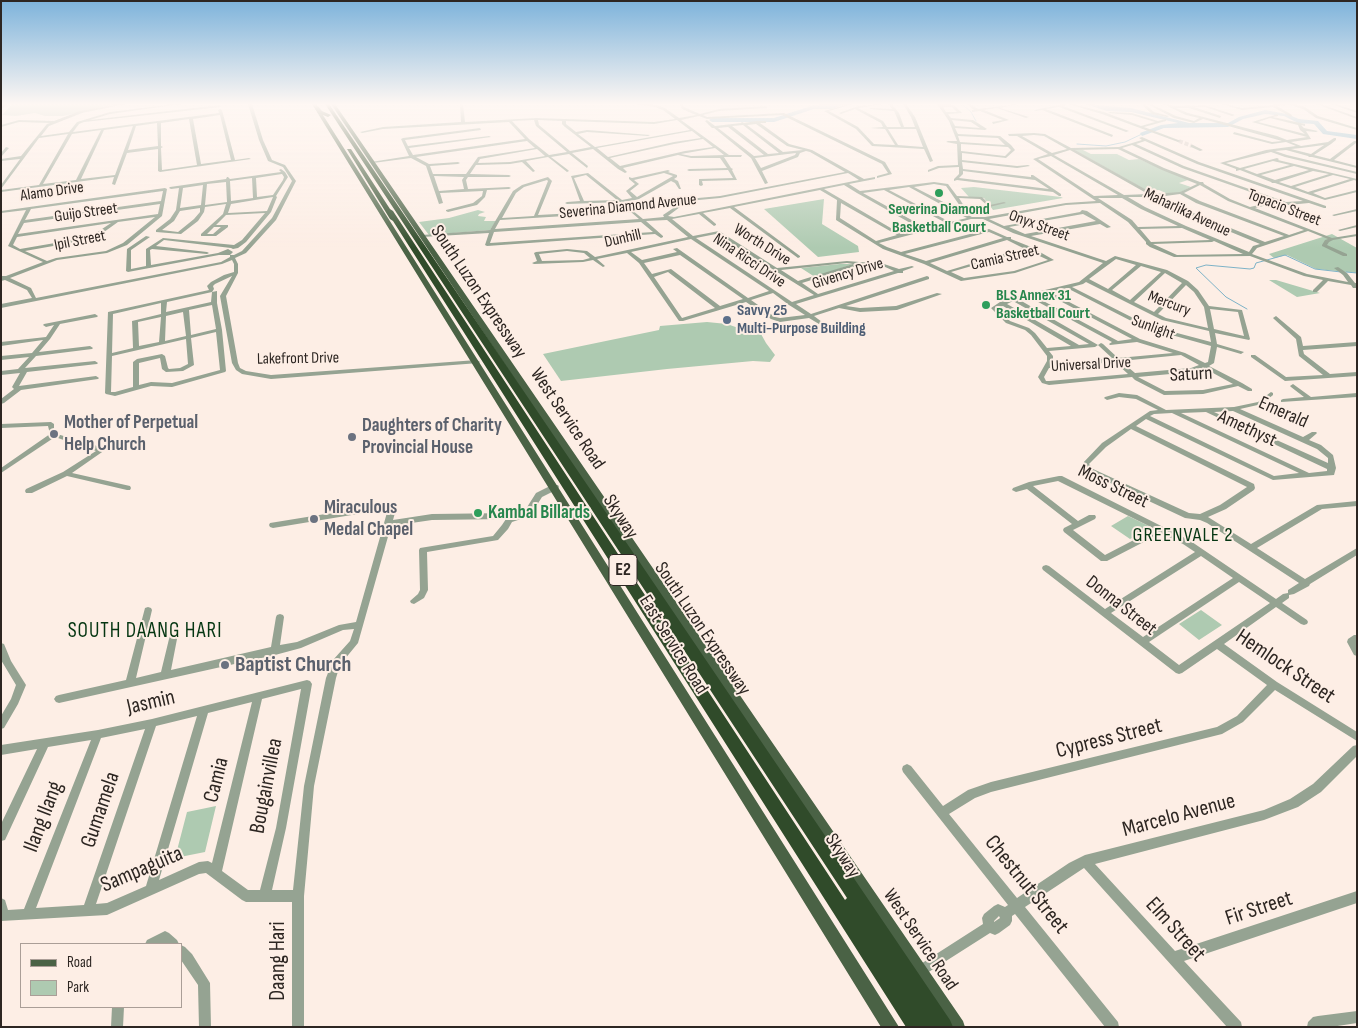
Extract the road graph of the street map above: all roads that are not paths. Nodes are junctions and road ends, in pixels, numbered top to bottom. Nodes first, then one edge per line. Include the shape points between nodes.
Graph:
1 (798, 151) edge
2 (27, 152) edge
3 (59, 152) edge
4 (92, 152) edge
5 (125, 152) edge
6 (161, 152) edge
7 (197, 152) edge
8 (231, 152) edge
9 (266, 152) edge
10 (344, 152) edge
11 (355, 152) edge
12 (356, 152) edge
13 (357, 152) edge
14 (357, 152) edge
15 (368, 152) edge
16 (409, 152) edge
17 (446, 152) edge
18 (513, 152) edge
19 (544, 152) edge
20 (577, 152) edge
21 (599, 152) edge
22 (633, 152) edge
23 (689, 152) edge
24 (723, 152) edge
25 (747, 152) edge
26 (763, 152) edge
27 (790, 152) edge
28 (813, 152) edge
29 (861, 152) edge
30 (928, 152) edge
31 (959, 152) joint
32 (1011, 152) edge
33 (1046, 152) edge
34 (1061, 152) edge
35 (1075, 152) edge
36 (1127, 152) edge
37 (1150, 152) edge
38 (1173, 152) edge
39 (1264, 152) edge
40 (1276, 152) edge
41 (1296, 152) edge
42 (1316, 152) edge
43 (1342, 152) edge
44 (570, 153) junction
45 (782, 153) joint
46 (678, 154) junction
47 (767, 155) junction
48 (1051, 155) junction
49 (411, 156) junction
50 (550, 156) junction
51 (721, 156) junction
52 (728, 156) junction
53 (752, 156) junction
54 (1286, 156) junction
55 (1310, 156) junction
56 (23, 157) junction
57 (606, 158) junction
58 (249, 159) dead end
59 (1, 160) edge
60 (1273, 160) junction
61 (233, 161) junction
62 (523, 161) junction
63 (931, 161) dead end
64 (960, 161) junction
65 (1330, 161) junction
66 (274, 162) junction
67 (373, 162) junction
68 (1352, 162) dead end
69 (458, 163) dead end
70 (474, 164) junction
71 (428, 165) junction
72 (1294, 165) junction
73 (1348, 165) junction
74 (199, 166) junction
75 (1028, 166) dead end
76 (587, 167) dead end
77 (1357, 167) edge
78 (619, 168) junction
79 (961, 168) junction
80 (1017, 168) junction
81 (731, 169) junction
82 (672, 170) dead end
83 (689, 170) dead end
84 (760, 170) junction
85 (1235, 170) junction
86 (1313, 170) junction
87 (533, 171) dead end
88 (567, 171) dead end
89 (930, 171) dead end
90 (664, 172) junction
91 (849, 172) junction
92 (1225, 172) junction
93 (284, 173) junction
94 (272, 174) junction
95 (1333, 174) junction
96 (1357, 174) edge
97 (466, 175) junction
98 (116, 176) junction
99 (432, 176) junction
100 (509, 176) dead end
101 (1256, 176) junction
102 (254, 177) junction
103 (229, 178) junction
104 (1213, 178) junction
105 (631, 179) junction
106 (671, 179) junction
107 (958, 179) junction
108 (1036, 179) junction
109 (863, 180) junction
110 (1355, 180) edge
111 (78, 181) junction
112 (1273, 182) junction
113 (766, 183) dead end
114 (205, 184) junction
115 (845, 184) junction
116 (1201, 184) junction
117 (701, 185) dead end
118 (947, 185) junction
119 (40, 186) junction
120 (910, 186) junction
121 (1291, 187) junction
122 (176, 188) junction
123 (508, 188) dead end
124 (680, 188) dead end
125 (885, 188) junction
126 (1, 189) edge
127 (485, 189) junction
128 (821, 189) junction
129 (466, 190) junction
130 (1357, 190) edge
131 (1054, 191) junction
132 (437, 192) junction
133 (858, 192) junction
134 (1309, 193) junction
135 (1181, 194) junction
136 (1060, 195) dead end
137 (1122, 196) junction
138 (1154, 196) junction
139 (110, 197) junction
140 (273, 197) junction
141 (1094, 197) junction
142 (956, 198) junction
143 (255, 199) junction
144 (635, 199) junction
145 (840, 200) junction
146 (621, 201) junction
147 (163, 202) junction
148 (582, 202) junction
149 (1102, 202) junction
150 (1310, 202) junction
151 (229, 203) junction
152 (441, 203) dead end
153 (567, 203) dead end
154 (1004, 204) dead end
155 (1066, 204) junction
156 (1288, 204) junction
157 (203, 206) junction
158 (730, 207) junction
159 (1324, 207) dead end
160 (29, 208) junction
161 (1250, 208) junction
162 (178, 210) junction
163 (625, 210) junction
164 (955, 210) junction
165 (1357, 210) edge
166 (448, 211) dead end
167 (1, 212) edge
168 (269, 212) junction
169 (1085, 212) junction
170 (700, 213) junction
171 (225, 214) junction
172 (1334, 215) dead end
173 (160, 216) junction
174 (536, 216) junction
175 (666, 218) junction
176 (971, 218) junction
177 (984, 218) junction
178 (499, 219) junction
179 (641, 220) junction
180 (117, 221) junction
181 (22, 222) junction
182 (1101, 222) junction
183 (949, 223) junction
184 (714, 225) dead end
185 (214, 226) junction
186 (1357, 226) edge
187 (1004, 227) junction
188 (1109, 227) dead end
189 (1184, 227) junction
190 (1138, 228) junction
191 (926, 230) junction
192 (1308, 230) junction
193 (1340, 230) dead end
194 (492, 231) junction
195 (717, 232) joint
196 (656, 233) junction
197 (1357, 235) edge
198 (15, 236) junction
199 (901, 236) junction
200 (1026, 236) junction
201 (1288, 236) junction
202 (1349, 236) junction
203 (148, 237) dead end
204 (423, 237) junction
205 (661, 237) dead end
206 (690, 237) junction
207 (1009, 238) junction
208 (1329, 238) junction
209 (1217, 241) junction
210 (1357, 241) edge
211 (876, 242) junction
212 (1148, 243) junction
213 (1265, 244) junction
214 (135, 245) junction
215 (151, 246) junction
216 (236, 247) junction
217 (1028, 248) junction
218 (172, 249) junction
219 (21, 250) junction
220 (628, 251) junction
221 (902, 253) junction
222 (216, 254) junction
223 (1249, 254) junction
224 (231, 255) junction
225 (1345, 255) dead end
226 (798, 257) dead end
227 (593, 259) junction
228 (46, 262) junction
229 (540, 262) junction
230 (640, 262) junction
231 (169, 263) junction
232 (534, 263) dead end
233 (860, 263) junction
234 (926, 263) junction
235 (1107, 263) junction
236 (1140, 264) junction
237 (603, 266) dead end
238 (149, 267) junction
239 (912, 267) dead end
240 (778, 269) junction
241 (1165, 271) junction
242 (1341, 271) dead end
243 (236, 272) junction
244 (901, 272) junction
245 (947, 272) junction
246 (650, 276) junction
247 (908, 276) dead end
248 (927, 278) dead end
249 (2, 279) edge
250 (1086, 280) junction
251 (1326, 280) junction
252 (798, 282) junction
253 (917, 282) junction
254 (1186, 282) junction
255 (1356, 286) edge
256 (1070, 287) junction
257 (213, 290) junction
258 (1318, 290) dead end
259 (1108, 291) junction
260 (772, 292) junction
261 (1047, 292) junction
262 (939, 294) dead end
263 (1029, 295) junction
264 (818, 296) junction
265 (34, 297) junction
266 (1013, 299) junction
267 (746, 300) junction
268 (164, 301) junction
269 (1130, 302) junction
270 (214, 303) junction
271 (1002, 303) junction
272 (791, 304) junction
273 (1, 306) edge
274 (839, 307) junction
275 (1207, 307) junction
276 (720, 308) junction
277 (186, 310) junction
278 (164, 314) junction
279 (1155, 314) junction
280 (95, 316) dead end
281 (810, 316) junction
282 (1276, 318) dead end
283 (819, 322) dead end
284 (58, 323) junction
285 (46, 325) dead end
286 (219, 330) junction
287 (1211, 331) junction
288 (188, 337) junction
289 (48, 338) junction
290 (1138, 340) junction
291 (162, 343) junction
292 (1117, 343) junction
293 (1, 344) edge
294 (1357, 344) edge
295 (1098, 345) junction
296 (1214, 345) junction
297 (1078, 347) junction
298 (90, 348) dead end
299 (1300, 348) junction
300 (136, 349) junction
301 (1045, 350) junction
302 (1241, 352) dead end
303 (1183, 354) junction
304 (35, 355) junction
305 (109, 355) junction
306 (1253, 356) dead end
307 (1, 358) edge
308 (1116, 360) junction
309 (477, 362) junction
310 (95, 363) dead end
311 (1048, 366) junction
312 (1206, 366) junction
313 (23, 371) junction
314 (1, 373) edge
315 (1357, 374) edge
316 (1133, 376) junction
317 (1328, 376) junction
318 (96, 378) dead end
319 (1240, 384) junction
320 (1293, 386) dead end
321 (18, 388) junction
322 (136, 388) junction
323 (1250, 390) dead end
324 (1271, 394) dead end
325 (1357, 394) edge
326 (1107, 398) dead end
327 (1310, 399) junction
328 (1, 402) edge
329 (1283, 402) dead end
330 (1, 407) edge
331 (1234, 409) junction
332 (1168, 411) junction
333 (1207, 411) junction
334 (1144, 419) junction
335 (1, 426) edge
336 (1132, 427) junction
337 (1314, 433) dead end
338 (54, 434) junction
339 (1304, 440) junction
340 (1332, 468) junction
341 (1, 471) edge
342 (66, 474) junction
343 (1309, 476) junction
344 (1028, 486) junction
345 (555, 487) junction
346 (127, 488) dead end
347 (1016, 490) dead end
348 (29, 491) dead end
349 (1357, 503) edge
350 (1092, 517) dead end
351 (1201, 517) junction
352 (509, 520) junction
353 (387, 524) junction
354 (1077, 524) junction
355 (273, 525) dead end
356 (1162, 529) junction
357 (1253, 547) junction
358 (1357, 551) edge
359 (1201, 552) junction
360 (1046, 568) dead end
361 (1240, 578) junction
362 (1306, 584) junction
363 (414, 601) dead end
364 (1276, 602) junction
365 (148, 610) dead end
366 (1105, 613) junction
367 (280, 617) dead end
368 (1304, 622) dead end
369 (360, 625) junction
370 (173, 639) dead end
371 (1354, 640) edge
372 (1142, 642) junction
373 (1217, 644) junction
374 (1, 647) edge
375 (275, 650) junction
376 (1357, 652) edge
377 (164, 675) junction
378 (130, 682) junction
379 (306, 684) joint
380 (1274, 685) junction
381 (258, 696) junction
382 (59, 699) dead end
383 (204, 710) junction
384 (152, 723) junction
385 (1, 725) edge
386 (98, 734) junction
387 (1357, 737) edge
388 (44, 744) junction
389 (1, 750) edge
390 (1357, 750) edge
391 (907, 770) dead end
392 (942, 812) junction
393 (1, 836) edge
394 (1085, 861) junction
395 (216, 872) junction
396 (151, 889) junction
397 (265, 895) junction
398 (298, 896) junction
399 (1357, 897) edge
400 (1, 904) edge
401 (1017, 905) junction
402 (88, 910) junction
403 (28, 914) junction
404 (154, 943) edge
405 (173, 943) edge
406 (182, 952) edge
407 (1174, 958) junction
408 (920, 970) junction
409 (118, 1008) edge
410 (1357, 1016) edge
411 (117, 1025) dead end
412 (205, 1027) edge
413 (298, 1027) edge
414 (891, 1027) edge
415 (910, 1027) edge
416 (917, 1027) edge
417 (932, 1027) edge
418 (943, 1027) edge
419 (957, 1027) edge
420 (1113, 1027) edge
421 (1236, 1027) edge
422 (1313, 1027) edge

1 - 84 street via 797,156
2 - 56 street
3 - 119 street
4 - 111 street
5 - 98 street
6 - 74 street via 160,171
7 - 74 street
8 - 61 street
9 - 66 street via 270,161
10 - 309 main road, East Service Road
11 - 415 highway, South Luzon Expressway / E2
12 - 416 highway, Skyway / E2
13 - 417 highway, Skyway / E2
14 - 418 highway, South Luzon Expressway / E2
15 - 67 main road, West Service Road
16 - 49 street
17 - 49 street
18 - 70 street via 479,158
19 - 50 street
20 - 44 street
21 - 57 street
22 - 57 street
23 - 46 street
24 - 52 street
25 - 53 street
26 - 47 street
27 - 45 street
28 - 91 street
29 - 109 street, Severina Diamond Avenue via 884,163 890,174
30 - 63 street
31 - 32 street via 1006,157
31 - 64 street
33 - 48 street, Maharlika Avenue
34 - 48 street
35 - 138 street
36 - 116 street, Topacio Street
37 - 104 street
38 - 92 street
39 - 85 street via 1222,163
40 - 54 street
41 - 55 street
42 - 55 street
43 - 65 street
44 - 50 street
44 - 76 street
45 - 47 street
46 - 51 street
46 - 78 street
47 - 53 street
48 - 137 street, Maharlika Avenue
48 - 141 street via 1035,161
49 - 67 street
49 - 71 street
50 - 62 street
50 - 88 street
51 - 52 street
51 - 81 street
52 - 53 street
53 - 84 street
54 - 60 street
54 - 96 street
55 - 65 street
56 - 59 street
56 - 126 street
57 - 78 street
58 - 61 street
60 - 72 street
60 - 85 street
61 - 74 street
62 - 70 street
62 - 87 street
64 - 79 street
64 - 80 street
65 - 73 street
66 - 93 street via 269,165
66 - 224 street via 284,166 294,181 274,219 244,252
67 - 204 main road, West Service Road
68 - 73 street
69 - 71 street
70 - 97 street
71 - 99 street
72 - 86 street
72 - 101 street
73 - 77 street
75 - 80 street
78 - 105 street
79 - 89 street via 938,167
79 - 107 street
79 - 108 street
80 - 108 street
81 - 83 street
81 - 117 street via 736,179 700,180
82 - 90 street
84 - 113 street
85 - 101 street
86 - 95 street
86 - 112 street
90 - 105 street
90 - 106 street via 676,176
91 - 109 street
91 - 175 street via 718,198 685,201 665,214
92 - 104 street
92 - 150 street
93 - 94 street
93 - 140 street via 283,184
94 - 102 street
94 - 103 street via 268,170
95 - 110 street
95 - 121 street
97 - 99 street
97 - 100 street
97 - 129 street
98 - 111 street
98 - 139 street
99 - 132 street
101 - 112 street
102 - 103 street
102 - 143 street
103 - 114 street
103 - 122 street via 181,182
103 - 151 street
104 - 116 street
104 - 156 street
105 - 144 street via 637,184 628,191
106 - 124 street
106 - 144 street via 651,195
107 - 118 street
107 - 131 street
108 - 131 street
109 - 115 street, Severina Diamond Avenue
110 - 134 street
111 - 119 street
112 - 121 street
114 - 122 street
114 - 157 street
115 - 128 street, Severina Diamond Avenue
115 - 133 street
116 - 135 street
116 - 161 street, Topacio Street
118 - 120 street
118 - 142 street
119 - 126 street
120 - 125 street
120 - 164 street, Onyx Street
121 - 134 street
122 - 162 street
123 - 127 street
125 - 133 street
125 - 183 street
127 - 129 street
127 - 166 street via 484,196 475,204
128 - 145 street
128 - 158 street, Severina Diamond Avenue
129 - 132 street
130 - 134 street via 1325,199
131 - 136 street
132 - 152 street
133 - 191 street
135 - 138 street
135 - 201 street
137 - 138 street
137 - 141 street
137 - 189 street, Maharlika Avenue
138 - 213 street
139 - 147 street, Alamo Drive via 165,190
139 - 160 street, Alamo Drive
140 - 143 street
140 - 168 street
141 - 149 street
142 - 154 street via 981,198 988,206
142 - 164 street via 962,206
143 - 151 street
144 - 146 street
145 - 199 street
145 - 211 street via 838,219
146 - 148 street
146 - 148 street via 587,174 572,177
146 - 163 street
147 - 173 street
147 - 181 street
148 - 153 street
149 - 155 street
149 - 190 street
150 - 156 street
150 - 159 street
151 - 157 street
151 - 171 street
155 - 169 street
155 - 177 street
156 - 161 street
157 - 162 street
157 - 162 street via 196,220 180,233 158,231 172,220
158 - 170 street, Severina Diamond Avenue
158 - 226 street
160 - 167 street, Alamo Drive
160 - 181 street
161 - 192 street, Topacio Street
163 - 174 street
163 - 179 street via 632,211
164 - 176 street, Onyx Street
165 - 172 street
168 - 171 street
168 - 216 street
169 - 182 street
169 - 187 street
170 - 175 street, Severina Diamond Avenue
170 - 184 street
171 - 185 street
173 - 180 street, Guijo Street
173 - 228 street, Ipil Street via 118,248
174 - 178 street
174 - 178 street via 550,181 548,178 518,188
175 - 179 street, Severina Diamond Avenue
175 - 206 street, Nina Ricci Drive
176 - 177 street, Onyx Street
176 - 183 street
177 - 187 street, Onyx Street
178 - 194 street
179 - 194 street, Severina Diamond Avenue
179 - 196 street
180 - 198 street, Guijo Street
180 - 219 street via 95,236
181 - 198 street
182 - 188 street
182 - 200 street
183 - 191 street
185 - 185 street via 226,226 214,235 203,235
186 - 193 street
187 - 200 street, Onyx Street
189 - 190 street
189 - 209 street, Maharlika Avenue
190 - 212 street
191 - 199 street
192 - 201 street
192 - 208 street, Topacio Street
194 - 196 street via 487,245
194 - 204 street, Severina Diamond Avenue
195 - 206 street, Dunhill
195 - 240 street, Worth Drive
196 - 205 street
197 - 202 street
198 - 219 street via 10,246
199 - 211 street
200 - 235 street, Onyx Street
201 - 213 street
202 - 208 street
202 - 210 street
203 - 214 street
204 - 408 main road, West Service Road
206 - 220 street, Dunhill
206 - 260 street, Nina Ricci Drive
207 - 217 street
207 - 221 street via 989,230
207 - 234 street
208 - 225 street via 1324,246
209 - 212 street
209 - 223 street, Maharlika Avenue
211 - 221 street
212 - 223 street via 1162,252 1182,257
213 - 223 street
214 - 215 street
214 - 238 street via 128,251 128,271
215 - 216 street via 163,239
215 - 218 street
215 - 238 street via 148,250
216 - 224 street
217 - 245 street
217 - 245 street, Camia Street via 1052,260 1015,272 963,280
218 - 222 street
218 - 231 street
219 - 228 street
220 - 227 street, Dunhill
220 - 230 street
221 - 234 street
222 - 224 street via 231,252
222 - 231 street
223 - 251 street, Maharlika Avenue
224 - 243 street
224 - 265 street via 222,263
227 - 229 street, Dunhill
227 - 229 street via 585,252 564,250 536,253
227 - 237 street
228 - 249 street, Ipil Street
229 - 232 street, Dunhill
230 - 246 street
230 - 267 street via 677,251
231 - 238 street
233 - 240 street
233 - 244 street via 884,265
233 - 252 street
234 - 245 street
235 - 236 street via 1115,257
235 - 250 street
236 - 241 street
236 - 259 street
239 - 244 street, Givency Drive
240 - 252 street, Worth Drive
241 - 254 street
241 - 269 street
242 - 255 street
243 - 257 street via 210,286
243 - 309 street, Lakefront Drive via 223,296 235,363 244,372 265,377
244 - 264 street, Givency Drive
246 - 276 street via 669,270
246 - 276 street via 680,320
247 - 253 street
248 - 253 street
249 - 265 street
250 - 256 street
250 - 259 street, Mercury
251 - 255 street, Maharlika Avenue
251 - 258 street
252 - 264 street, Worth Drive
253 - 274 street
254 - 275 street
254 - 279 street
256 - 261 street
256 - 296 street via 1145,326
257 - 268 street
257 - 270 street
259 - 269 street, Mercury
260 - 267 street
260 - 272 street, Nina Ricci Drive
261 - 263 street
261 - 290 street, Sunlight
262 - 274 street via 897,308 860,310
263 - 266 street
263 - 292 street
264 - 272 street, Givency Drive
265 - 273 street
266 - 271 street
266 - 295 street, Saturn
267 - 276 street
267 - 281 street via 780,320
268 - 278 street
268 - 305 street via 110,312
269 - 279 street, Mercury
270 - 277 street
270 - 286 street
271 - 297 street
271 - 301 street, Universal Drive via 994,308 996,312 1008,322 1027,329
272 - 281 street, Nina Ricci Drive
274 - 281 street
275 - 287 street
275 - 287 street, Mercury via 1240,311 1247,339
277 - 278 street
277 - 288 street
278 - 291 street
278 - 300 street via 135,321
279 - 287 street, Mercury
280 - 284 street
281 - 283 street, Nina Ricci Drive
282 - 299 street via 1299,338
284 - 285 street
284 - 289 street
286 - 288 street
286 - 322 street via 223,371 172,385 151,384
287 - 296 street
288 - 291 street
288 - 322 street via 191,365 181,370 164,370 162,356 139,360 136,362
289 - 293 street
289 - 304 street
290 - 292 street
290 - 303 street, Sunlight
291 - 300 street
292 - 295 street
294 - 299 street
295 - 297 street
295 - 308 street, Saturn
296 - 302 street
296 - 312 street via 1213,358
297 - 301 street
298 - 304 street
299 - 317 street via 1301,356
300 - 305 street
301 - 311 street, Universal Drive via 1050,356
303 - 308 street
303 - 312 street, Sunlight
304 - 307 street
304 - 313 street
305 - 322 street via 108,393
306 - 317 street via 1285,379
308 - 311 street
308 - 316 street, Saturn
309 - 345 main road, East Service Road
310 - 313 street
311 - 316 street, Universal Drive via 1041,377 1049,383
312 - 316 street, Universal Drive
312 - 319 street, Sunlight
313 - 314 street
313 - 321 street via 15,386
315 - 317 street
316 - 319 street, Saturn via 1168,393 1203,392
318 - 321 street
319 - 323 street, Sunlight
320 - 327 street
321 - 328 street
324 - 331 street via 1260,403
325 - 327 street
326 - 332 street, Amethyst via 1119,395 1137,397
327 - 329 street
328 - 330 street
331 - 333 street
331 - 339 street, Emerald
332 - 333 street
332 - 334 street via 1152,412
332 - 343 street, Amethyst
333 - 340 street
334 - 336 street
334 - 343 street via 1276,479
335 - 338 street via 48,423
336 - 351 street via 1104,445 1085,464 1091,471 1188,516
336 - 351 street via 1251,486 1223,507
337 - 339 street
338 - 341 street
338 - 342 street via 102,450
339 - 340 street, Emerald via 1330,457
340 - 343 street via 1331,473
342 - 346 street
342 - 348 street
344 - 347 street
344 - 354 street
344 - 356 street, Moss Street via 1059,478
345 - 352 street via 539,495 527,514
345 - 414 main road, East Service Road
349 - 357 street via 1320,507
350 - 354 street
351 - 357 street
352 - 353 street via 510,516 432,517
352 - 363 street via 494,538 423,550 424,590
353 - 355 street, Daang Hari via 393,506
353 - 369 street, Daang Hari
354 - 356 street via 1067,530 1106,559
356 - 359 street, Moss Street
357 - 362 street
358 - 362 street
359 - 361 street, Moss Street
359 - 366 street
360 - 366 street, Donna Street
361 - 364 street, Moss Street
361 - 372 street
362 - 364 street
364 - 368 street, Moss Street
364 - 373 street
365 - 378 street
366 - 372 street, Donna Street
367 - 375 street
369 - 375 street via 342,627 309,642
369 - 398 street, Daang Hari via 354,642 336,663 330,678 309,786
370 - 377 street
371 - 376 street
372 - 373 street, Donna Street via 1177,670
373 - 380 street, Hemlock Street
374 - 385 street via 21,685 16,702
375 - 377 street
377 - 378 street
378 - 382 street
379 - 381 street, Jasmin
379 - 397 street, Bougainvillea via 281,828
380 - 387 street, Hemlock Street
380 - 392 street, Cypress Street via 1240,719 1219,731 991,787
381 - 383 street, Jasmin
381 - 395 street, Camia
383 - 384 street, Jasmin
383 - 396 street
384 - 386 street, Jasmin
384 - 402 street, Gumamela
386 - 388 street, Jasmin
386 - 403 street, Ilang Ilang
388 - 389 street, Jasmin
388 - 393 street
390 - 394 street, Marcelo Avenue via 1317,788 1294,804 1264,815
391 - 392 street, Chestnut Street
392 - 401 street, Chestnut Street
394 - 401 street, Marcelo Avenue
394 - 407 street, Elm Street
395 - 396 street, Sampaguita via 208,867 199,868
395 - 397 street via 246,896
396 - 402 street, Sampaguita via 107,909
397 - 398 street
398 - 413 street, Daang Hari
399 - 407 street, Fir Street
400 - 403 street, Sampaguita via 3,916
401 - 408 street, Marcelo Avenue via 1006,913 1006,921 995,928 989,927
401 - 420 street, Chestnut Street
402 - 403 street, Sampaguita
404 - 405 street via 165,937
406 - 412 street via 204,983
407 - 421 street, Elm Street
408 - 419 main road, West Service Road
409 - 411 street
410 - 422 street via 1318,1022

